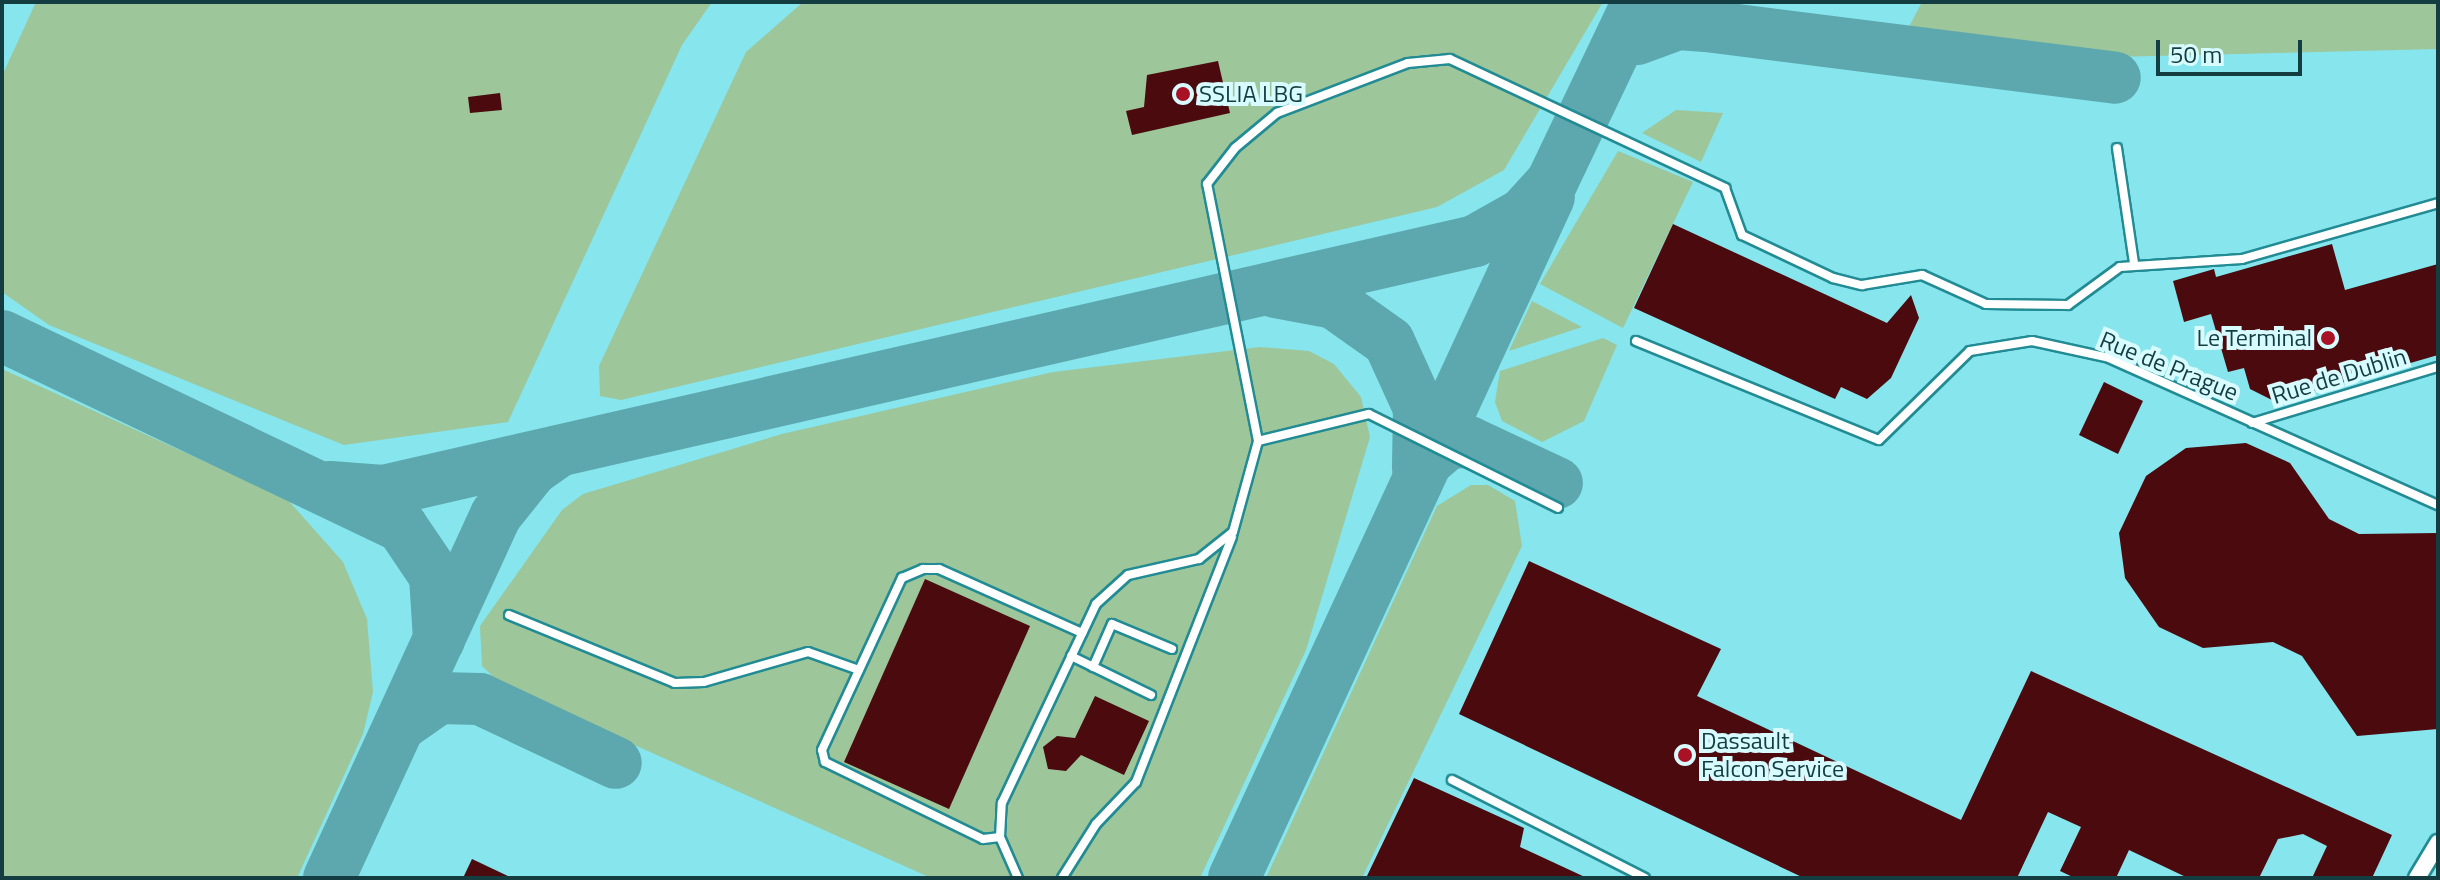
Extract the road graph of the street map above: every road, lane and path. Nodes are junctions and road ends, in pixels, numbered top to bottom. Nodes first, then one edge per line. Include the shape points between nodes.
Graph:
1 (2117, 148) dead end
2 (2438, 203) edge
3 (2134, 263) junction
4 (1636, 341) dead end
5 (2438, 367) edge
6 (2252, 423) junction
7 (1258, 441) junction
8 (2438, 505) edge
9 (1558, 508) dead end
10 (1233, 532) junction
11 (509, 615) dead end
12 (1082, 633) junction
13 (1172, 649) dead end
14 (1071, 656) junction
15 (1093, 667) junction
16 (859, 670) junction
17 (1151, 695) dead end
18 (1452, 780) dead end
19 (1000, 837) junction
20 (2438, 843) edge
21 (1640, 877) edge
22 (1018, 878) edge
23 (1062, 878) edge
24 (2417, 878) edge

1 - 3 lane
2 - 3 lane via 2242,259
3 - 7 lane via 2068,305 1986,304 1922,275 1862,285 1833,278 1742,235 1725,188 1450,59 1428,58 1277,113 1235,148 1207,184
4 - 6 lane, Rue de Prague via 1879,440 1970,351 2032,341 2109,358
5 - 6 lane, Rue de Dublin
6 - 8 lane, Rue de Prague
7 - 9 lane via 1369,414
7 - 10 lane
10 - 12 lane via 1199,559 1110,585
10 - 23 lane via 1136,782 1096,824
11 - 16 lane via 675,683 704,682 808,652
12 - 14 lane
12 - 16 lane via 939,569 923,569 902,578
13 - 15 lane via 1112,624
14 - 15 lane
14 - 19 lane via 1002,803
15 - 17 lane
16 - 19 lane via 822,750 825,762 983,839
18 - 21 lane
19 - 22 lane
20 - 24 street

